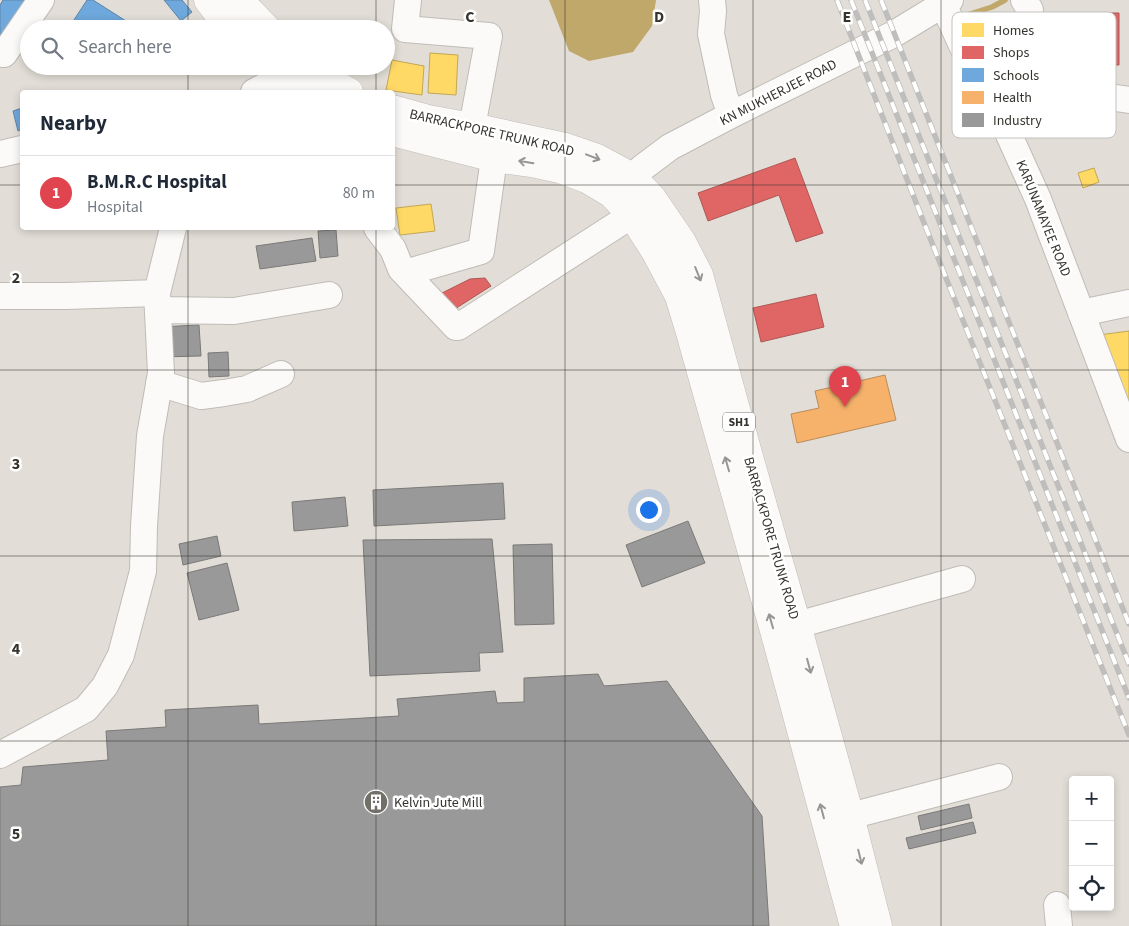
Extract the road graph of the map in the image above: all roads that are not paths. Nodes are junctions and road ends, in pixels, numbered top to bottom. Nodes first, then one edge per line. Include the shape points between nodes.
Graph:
1 (40, 0) edge
2 (208, 0) edge
3 (239, 0) edge
4 (408, 0) edge
5 (712, 0) edge
6 (938, 4) edge
7 (27, 20) edge
8 (223, 20) edge
9 (258, 20) edge
10 (952, 29) edge
11 (20, 30) edge
12 (4, 54) dead end
13 (319, 75) edge
14 (293, 76) edge
15 (258, 90) edge
16 (346, 90) edge
17 (1116, 98) edge
18 (1129, 100) edge
19 (395, 110) edge
20 (731, 115) junction
21 (472, 127) junction
22 (395, 133) edge
23 (1010, 138) edge
24 (20, 149) edge
25 (0, 154) edge
26 (494, 158) junction
27 (632, 176) junction
28 (612, 194) junction
29 (632, 215) junction
30 (173, 230) edge
31 (378, 230) edge
32 (405, 273) junction
33 (329, 295) dead end
34 (0, 296) edge
35 (158, 301) junction
36 (1129, 303) edge
37 (1081, 313) junction
38 (281, 374) dead end
39 (159, 383) junction
40 (1128, 436) edge
41 (962, 579) dead end
42 (798, 625) junction
43 (0, 755) edge
44 (999, 777) dead end
45 (850, 816) junction
46 (854, 926) edge
47 (878, 926) edge

1 - 7 street
2 - 8 main road
3 - 9 main road
4 - 21 street via 405,30 489,36
5 - 20 street via 711,34
6 - 10 street, KARUNAMAYEE ROAD
6 - 20 street, KN MUKHERJEE ROAD via 894,34
11 - 12 street
13 - 16 main road
14 - 15 street
17 - 18 street
19 - 21 main road, BARRACKPORE TRUNK ROAD / SH1
20 - 27 street, KN MUKHERJEE ROAD via 670,147
21 -> 27 main road, BARRACKPORE TRUNK ROAD / SH1 via 565,147 597,158
22 - 26 main road, BARRACKPORE TRUNK ROAD / SH1
23 - 37 street, KARUNAMAYEE ROAD via 1038,199
24 - 25 street
28 -> 26 main road, BARRACKPORE TRUNK ROAD / SH1 via 587,179 560,169
26 - 32 street via 481,251
27 - 28 street, KN MUKHERJEE ROAD
27 -> 42 main road, BARRACKPORE TRUNK ROAD / SH1 via 652,198 682,242 699,275
28 - 29 main road, BARRACKPORE TRUNK ROAD / SH1
29 - 32 street via 460,327 456,327
46 -> 29 main road, BARRACKPORE TRUNK ROAD / SH1 via 679,296
30 - 35 street
31 - 32 street via 393,249
33 - 35 street via 234,311
34 - 35 street
35 - 39 street
36 - 37 street
37 - 40 street, KARUNAMAYEE ROAD
38 - 39 street via 247,389 201,396
39 - 43 street via 150,436 142,571 121,655 105,686 86,709
41 - 42 street
42 -> 45 main road, BARRACKPORE TRUNK ROAD / SH1
44 - 45 street
45 -> 47 main road, BARRACKPORE TRUNK ROAD / SH1

